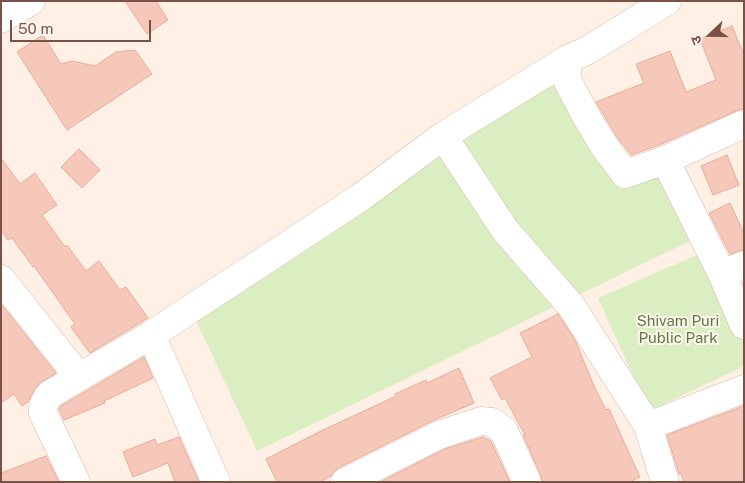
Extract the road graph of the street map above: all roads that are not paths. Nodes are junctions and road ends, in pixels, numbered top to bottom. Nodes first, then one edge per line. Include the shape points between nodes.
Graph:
1 (31, 1) edge
2 (667, 1) edge
3 (1, 19) edge
4 (568, 59) junction
5 (744, 124) edge
6 (443, 136) junction
7 (665, 160) junction
8 (733, 270) edge
9 (1, 279) edge
10 (744, 325) edge
11 (151, 335) junction
12 (79, 377) junction
13 (744, 389) edge
14 (648, 426) junction
15 (659, 480) edge
16 (76, 482) edge
17 (216, 482) edge
18 (345, 482) edge
19 (527, 482) edge

1 - 3 street
2 - 4 street
4 - 6 street
4 - 7 street via 567,80 625,174
5 - 7 street
6 - 11 street via 361,196
6 - 14 street via 505,230 572,307
7 - 8 street
8 - 10 street
9 - 12 street
11 - 12 street
11 - 17 street
12 - 16 street via 49,395 43,406 43,413
13 - 14 street
14 - 15 street
18 - 19 street via 439,435 481,421 492,422 504,431

